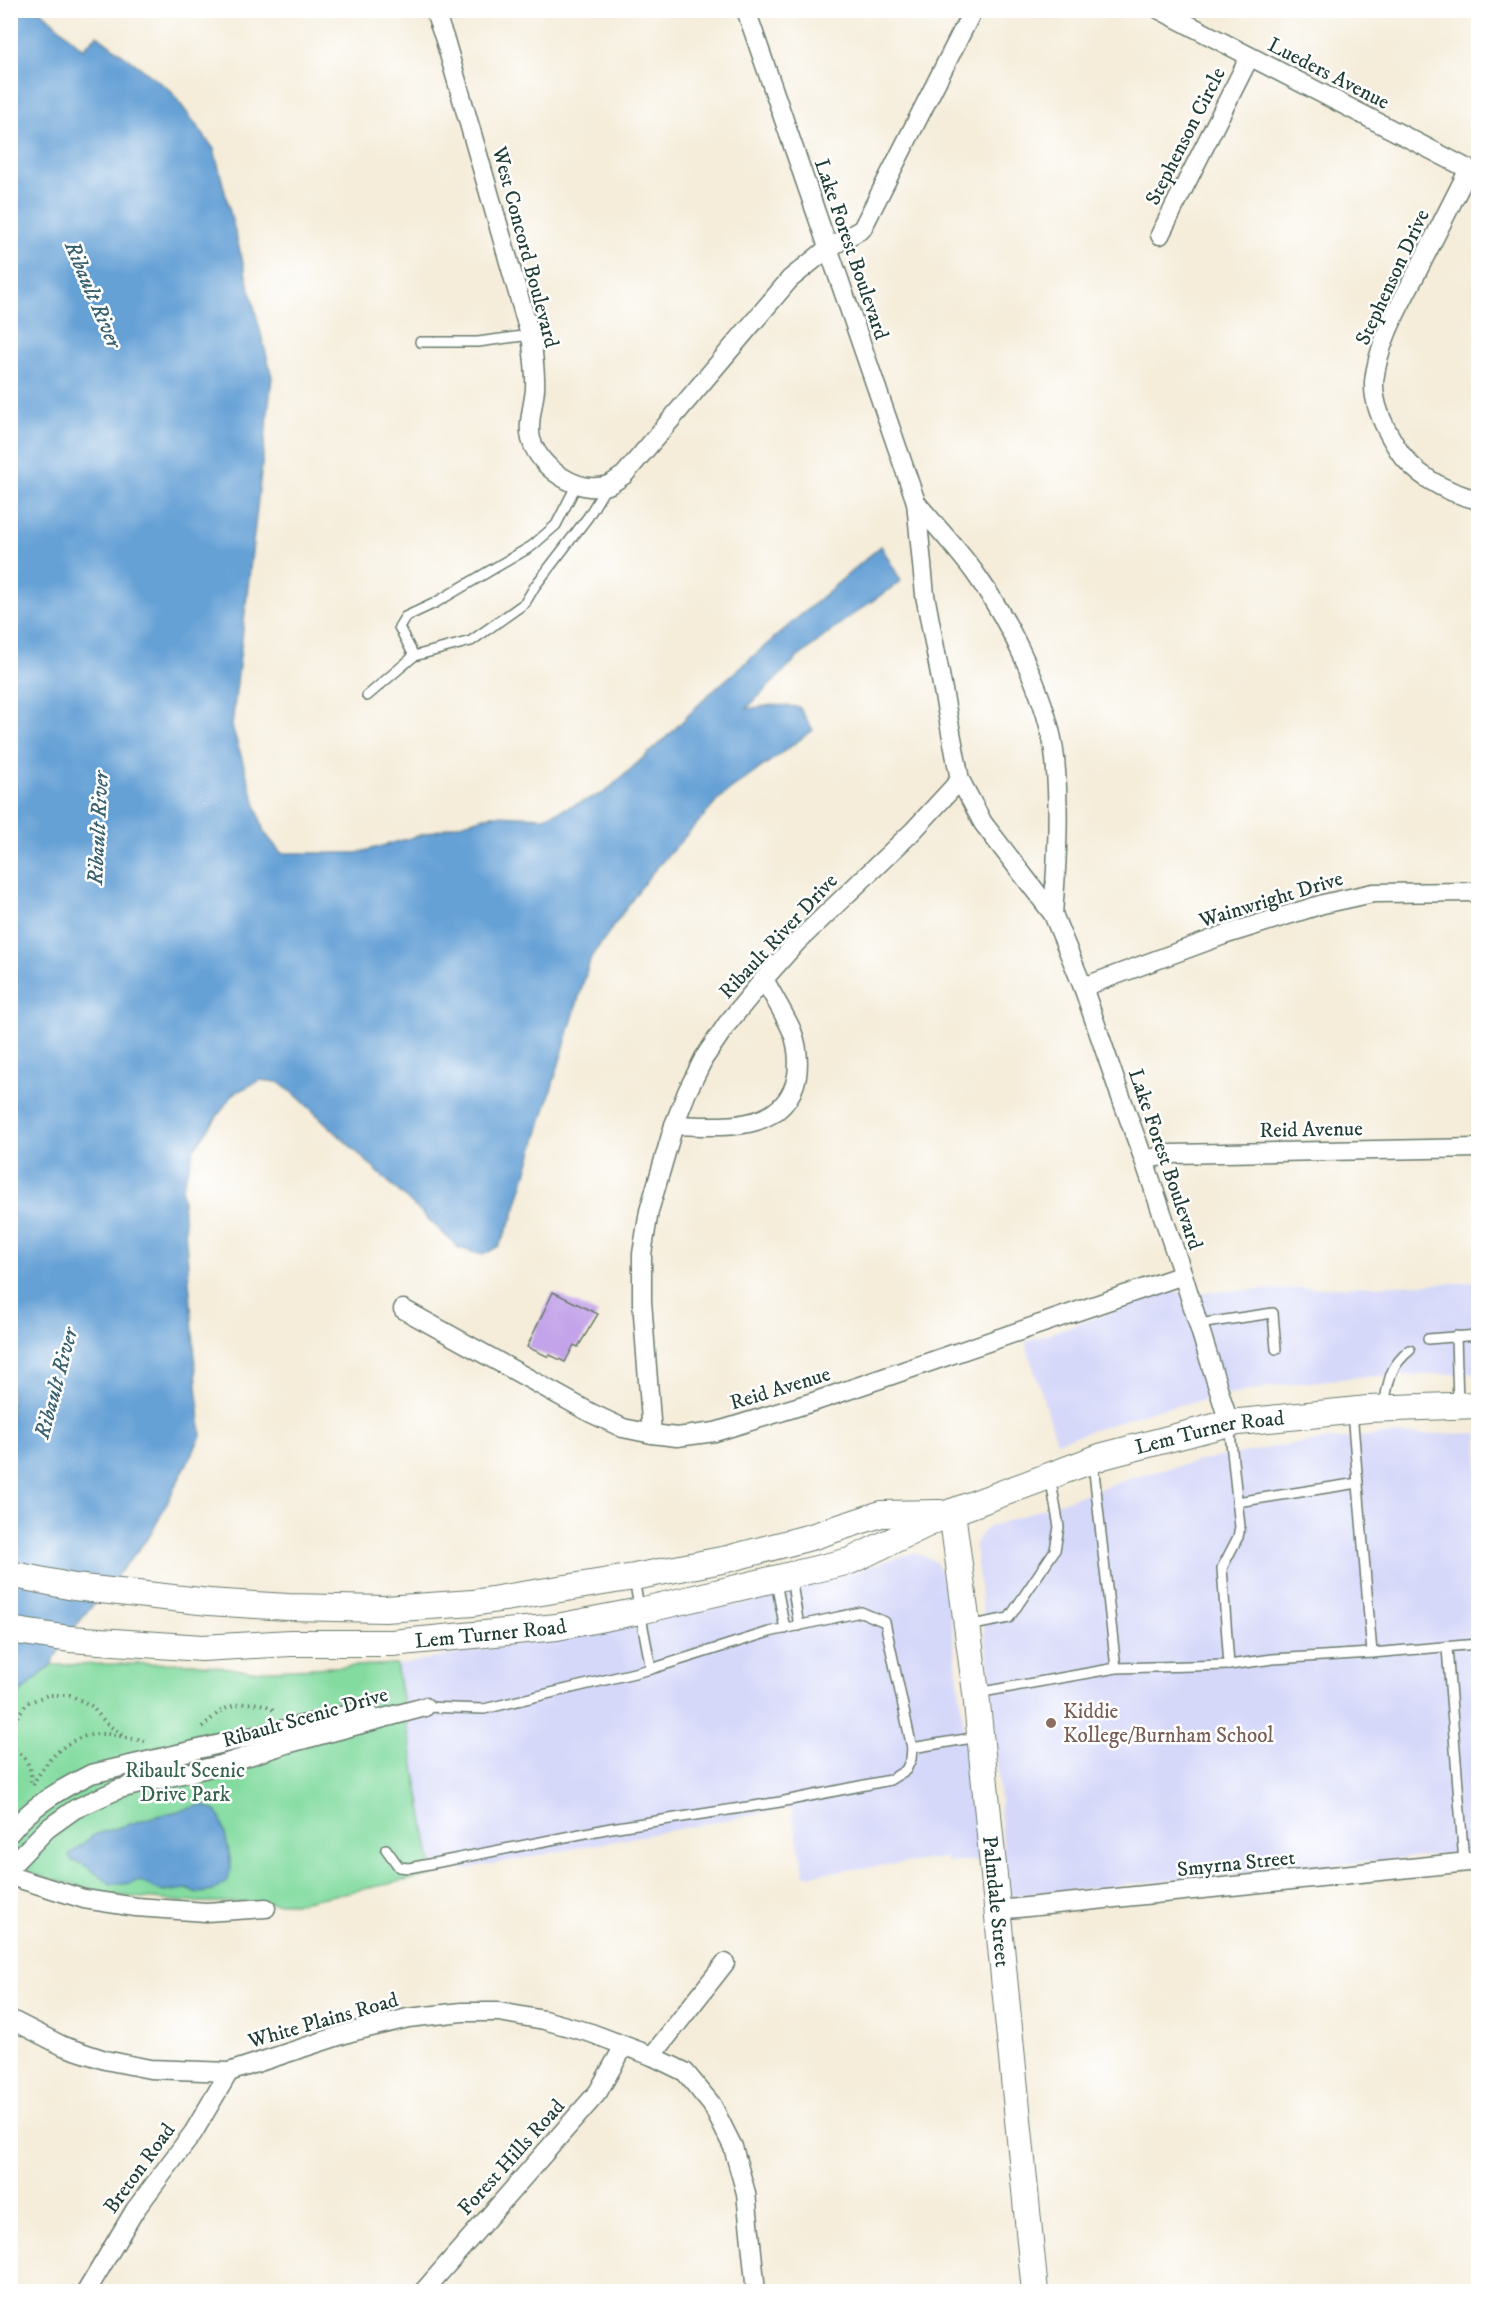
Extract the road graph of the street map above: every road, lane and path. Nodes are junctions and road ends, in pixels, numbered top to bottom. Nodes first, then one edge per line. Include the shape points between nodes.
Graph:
1 (434, 10) edge
2 (746, 10) edge
3 (973, 10) edge
4 (1160, 10) edge
5 (1249, 57) junction
6 (1474, 172) edge
7 (1161, 235) dead end
8 (827, 249) junction
9 (530, 335) junction
10 (420, 342) dead end
11 (577, 484) junction
12 (608, 485) junction
13 (1479, 500) edge
14 (916, 502) junction
15 (414, 656) junction
16 (367, 696) dead end
17 (960, 780) junction
18 (1479, 892) edge
19 (1053, 914) junction
20 (764, 979) junction
21 (1083, 987) junction
22 (674, 1125) junction
23 (1479, 1148) edge
24 (1144, 1160) junction
25 (1183, 1275) junction
26 (403, 1309) dead end
27 (1198, 1324) junction
28 (1479, 1335) edge
29 (1456, 1336) junction
30 (1428, 1340) dead end
31 (1276, 1349) dead end
32 (1410, 1350) dead end
33 (1468, 1405) edge
34 (1383, 1409) junction
35 (1352, 1410) junction
36 (1229, 1423) junction
37 (652, 1434) junction
38 (1092, 1460) junction
39 (1050, 1476) junction
40 (1358, 1483) junction
41 (1237, 1502) junction
42 (952, 1512) junction
43 (10, 1574) edge
44 (634, 1577) junction
45 (783, 1577) junction
46 (640, 1611) junction
47 (799, 1626) junction
48 (968, 1626) junction
49 (785, 1629) junction
50 (10, 1630) edge
51 (1479, 1644) edge
52 (1447, 1648) junction
53 (1372, 1653) junction
54 (1229, 1665) junction
55 (1116, 1668) junction
56 (651, 1669) junction
57 (976, 1693) junction
58 (425, 1707) junction
59 (278, 1715) dead end
60 (10, 1726) edge
61 (196, 1732) dead end
62 (980, 1737) junction
63 (128, 1738) junction
64 (146, 1742) dead end
65 (10, 1747) edge
66 (912, 1748) junction
67 (10, 1833) edge
68 (386, 1849) dead end
69 (1471, 1862) edge
70 (10, 1867) edge
71 (10, 1876) edge
72 (266, 1908) dead end
73 (998, 1910) junction
74 (725, 1963) dead end
75 (10, 2019) edge
76 (624, 2046) junction
77 (652, 2056) junction
78 (229, 2072) junction
79 (86, 2292) edge
80 (423, 2292) edge
81 (756, 2292) edge
82 (1035, 2292) edge

1 - 9 street, West Concord Boulevard
2 - 8 street, Lake Forest Boulevard
3 - 8 street via 862,229
4 - 5 street, Lueders Avenue
5 - 6 street, Lueders Avenue
5 - 7 street, Stephenson Circle
6 - 13 street, Stephenson Drive via 1391,323 1379,352 1374,385 1381,420 1399,452 1422,476 1454,494
8 - 12 street via 790,279 624,475
8 - 14 street, Lake Forest Boulevard
9 - 10 lane via 478,342
9 - 11 street, West Concord Boulevard via 536,386 531,439 541,460
11 - 12 street, West Concord Boulevard
11 - 15 lane via 556,525 532,546 405,617 399,627
12 - 15 lane via 525,603 471,641
14 - 17 street, Lake Forest Boulevard via 925,595
14 - 19 street, Lake Forest Boulevard via 977,576 1005,622 1040,695 1055,757 1058,847
15 - 16 lane
17 - 19 street, Lake Forest Boulevard via 983,823
17 - 20 street, Ribault River Drive
18 - 21 street, Wainwright Drive via 1373,893 1323,904 1224,935
19 - 21 street, Lake Forest Boulevard
20 - 22 street, Ribault River Drive via 704,1058
20 - 22 street via 792,1033 799,1062 795,1085 783,1106 764,1120 733,1126
21 - 24 street, Lake Forest Boulevard
22 - 37 street, Ribault River Drive via 649,1211 642,1254
23 - 24 street, Reid Avenue via 1171,1154
24 - 25 street, Lake Forest Boulevard
25 - 27 street, Lake Forest Boulevard
25 - 37 street, Reid Avenue via 715,1432 677,1437
26 - 37 street, Reid Avenue via 591,1413 623,1428
27 - 31 lane via 1274,1313
27 - 36 street, Lake Forest Boulevard
28 - 29 lane
29 - 30 lane
29 - 33 lane
32 - 34 lane via 1391,1371
33 - 34 main road, Lem Turner Road
34 - 35 main road, Lem Turner Road
35 - 36 main road, Lem Turner Road
35 - 40 lane
36 - 38 main road, Lem Turner Road
36 - 41 lane
38 - 39 main road, Lem Turner Road
38 - 55 lane
39 - 42 main road, Lem Turner Road
39 - 48 lane via 1059,1527 1055,1550 1009,1618
40 - 41 lane
40 - 53 lane
41 - 54 lane via 1238,1536 1222,1568
42 - 44 main road, Lem Turner Road via 881,1514 727,1559
42 - 45 main road, Lem Turner Road via 850,1561
42 - 48 main road, Palmdale Street
43 - 44 main road, Lem Turner Road via 74,1587 209,1602 385,1609 473,1602
44 - 46 lane
45 - 46 main road, Lem Turner Road
45 - 47 lane
45 - 49 lane
46 - 50 main road, Lem Turner Road via 557,1627 414,1641 202,1648 70,1640
46 - 56 lane
47 - 49 lane, Ribault Scenic Drive
47 - 66 lane, Ribault Scenic Drive via 861,1612 885,1622
48 - 57 main road, Palmdale Street
49 - 56 lane, Ribault Scenic Drive
51 - 52 lane
52 - 53 lane
52 - 69 lane
53 - 54 lane
54 - 55 lane
55 - 57 lane
56 - 58 lane, Ribault Scenic Drive via 484,1709
57 - 62 main road, Palmdale Street
58 - 67 street, Ribault Scenic Drive via 378,1708 91,1774 40,1803
58 - 70 street, Ribault Scenic Drive via 111,1792 75,1809 48,1828
59 - 61 path via 272,1708 239,1705 225,1709
60 - 63 path via 27,1703 48,1695 70,1695 91,1706 108,1725
62 - 66 lane
62 - 73 main road, Palmdale Street
63 - 64 path
63 - 65 path via 92,1735 68,1744 49,1759 31,1788 32,1772 21,1753
66 - 68 lane via 906,1770 890,1780 780,1802 611,1827 409,1868 399,1867
69 - 73 street, Smyrna Street
71 - 72 street via 84,1899 136,1907 206,1912
73 - 82 main road, Palmdale Street
74 - 77 street
75 - 78 street, White Plains Road via 63,2046 105,2060 150,2069
76 - 77 street, White Plains Road
76 - 78 street, White Plains Road via 544,2020 499,2012 462,2012 408,2018 351,2032
76 - 80 street, Forest Hills Road via 598,2092
77 - 81 street, White Plains Road via 685,2072 712,2105 734,2147 747,2193
78 - 79 street, Breton Road via 193,2133 135,2210

